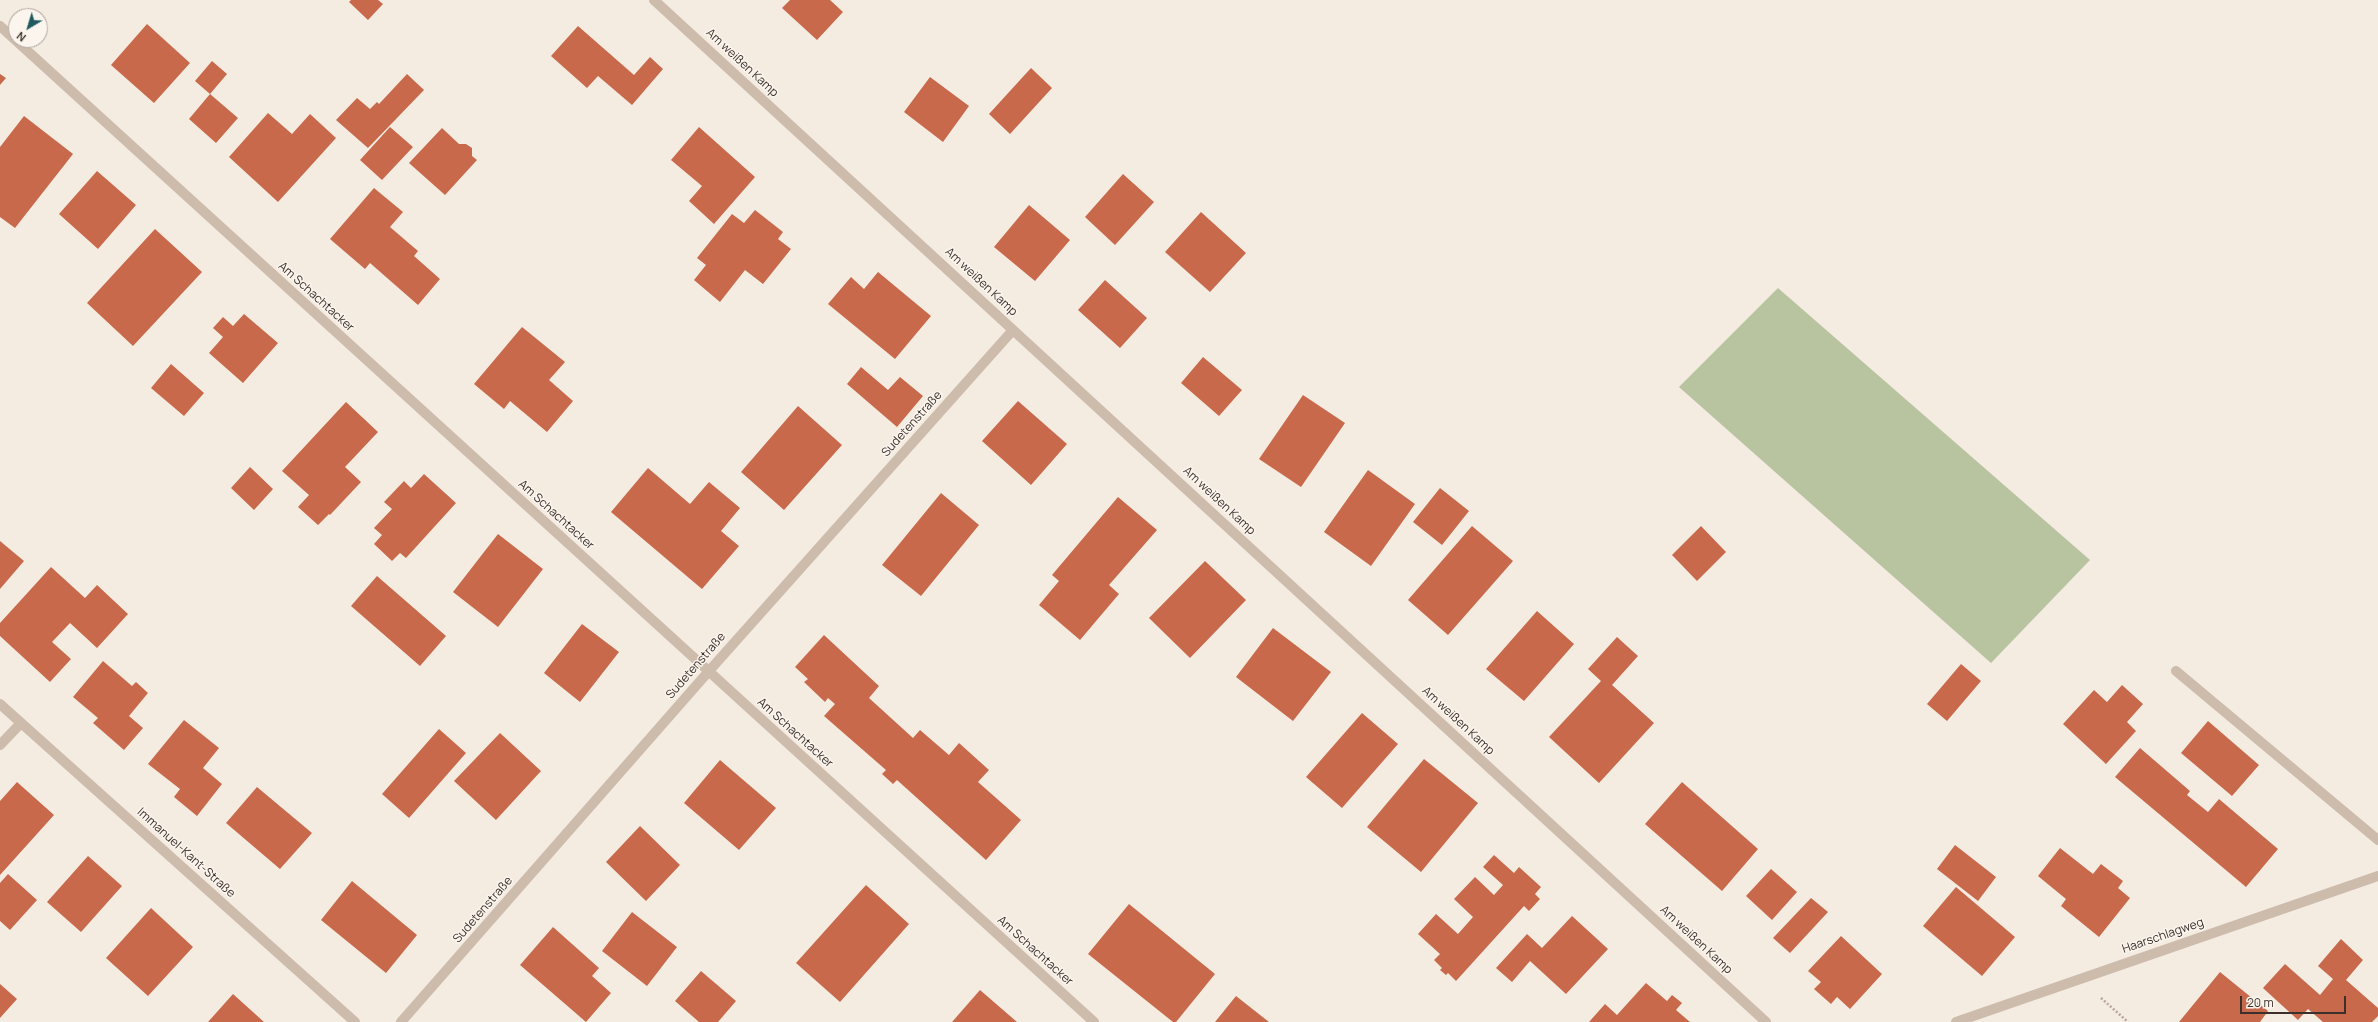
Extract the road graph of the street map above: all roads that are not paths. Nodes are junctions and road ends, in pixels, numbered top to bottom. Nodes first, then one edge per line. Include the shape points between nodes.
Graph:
1 (654, 0) edge
2 (0, 26) edge
3 (1013, 330) junction
4 (709, 671) junction
5 (2176, 672) dead end
6 (0, 704) edge
7 (21, 723) junction
8 (0, 745) edge
9 (2378, 840) edge
10 (2378, 876) edge
11 (355, 1022) edge
12 (401, 1022) edge
13 (1094, 1022) edge
14 (1766, 1022) edge
15 (1956, 1022) edge

1 - 3 street, Am weißen Kamp
2 - 4 street, Am Schachtacker
3 - 4 street, Sudetenstraße
3 - 14 street, Am weißen Kamp
4 - 12 street, Sudetenstraße
4 - 13 street, Am Schachtacker
5 - 9 street
6 - 7 street, Immanuel-Kant-Straße
7 - 8 street
7 - 11 street, Immanuel-Kant-Straße
10 - 15 street, Haarschlagweg

